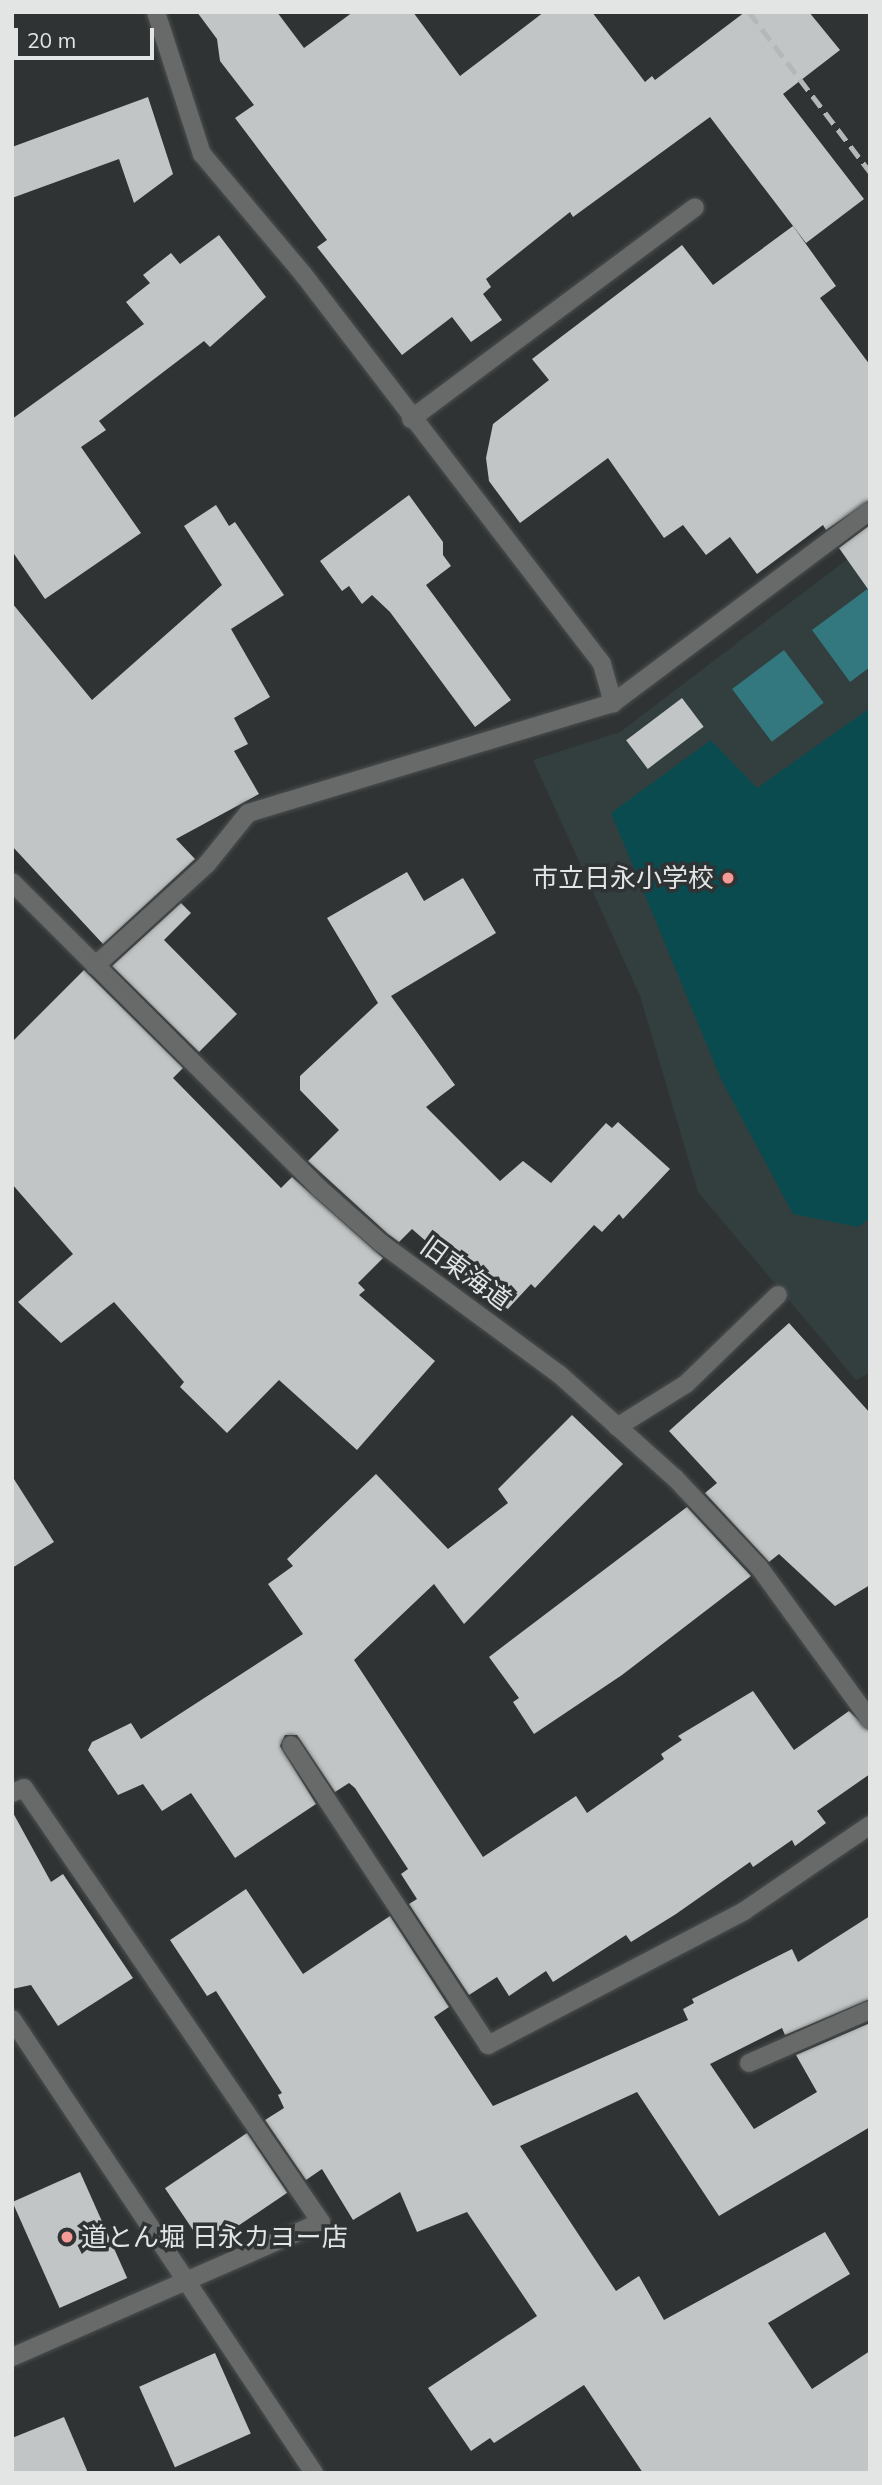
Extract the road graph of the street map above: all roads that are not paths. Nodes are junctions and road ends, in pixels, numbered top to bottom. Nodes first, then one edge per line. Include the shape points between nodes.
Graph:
1 (156, 12) edge
2 (695, 207) dead end
3 (411, 419) junction
4 (870, 511) edge
5 (613, 703) junction
6 (12, 883) edge
7 (95, 966) junction
8 (778, 1295) dead end
9 (617, 1427) junction
10 (870, 1720) edge
11 (291, 1745) dead end
12 (12, 1793) edge
13 (870, 1825) edge
14 (870, 2010) edge
15 (12, 2019) edge
16 (749, 2063) dead end
17 (189, 2282) junction
18 (12, 2357) edge
19 (314, 2473) edge

1 - 3 street via 201,154 303,274
2 - 3 street
3 - 5 street via 602,664
4 - 5 street
5 - 7 street via 248,813 207,864
6 - 7 street, 旧東海道
7 - 9 street, 旧東海道 via 382,1244 559,1374
8 - 9 street via 686,1384
9 - 10 street, 旧東海道 via 676,1478 759,1567
11 - 13 street via 488,2045 744,1911
12 - 17 street via 24,1788 321,2222
14 - 16 street
15 - 17 street
17 - 18 street
17 - 19 street

